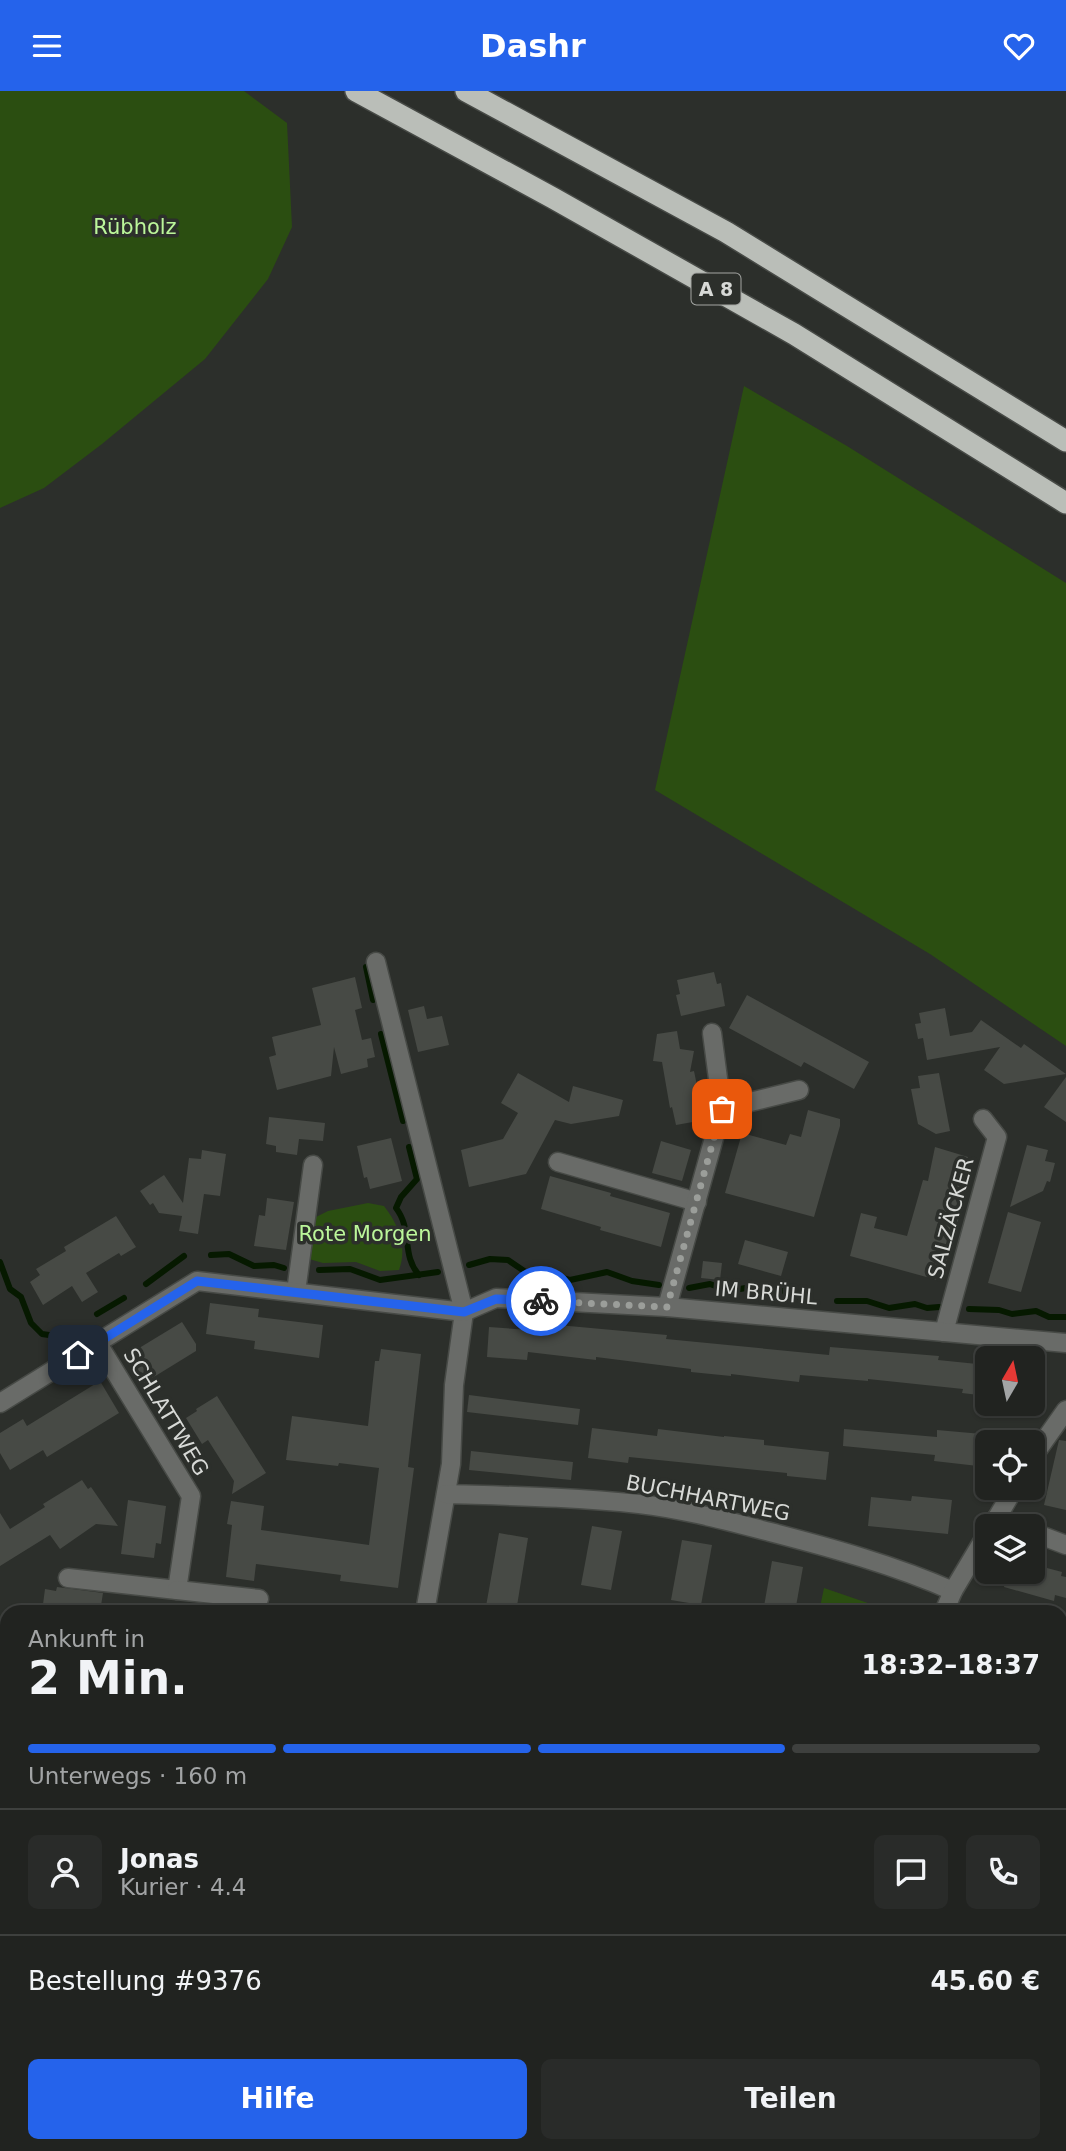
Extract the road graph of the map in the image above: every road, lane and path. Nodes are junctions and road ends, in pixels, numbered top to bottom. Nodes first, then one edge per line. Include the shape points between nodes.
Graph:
1 (356, 91) edge
2 (466, 91) edge
3 (1066, 441) edge
4 (1066, 503) edge
5 (376, 962) dead end
6 (712, 1033) dead end
7 (799, 1090) dead end
8 (722, 1109) junction
9 (983, 1119) dead end
10 (558, 1162) dead end
11 (313, 1165) dead end
12 (696, 1202) junction
13 (296, 1292) junction
14 (667, 1307) junction
15 (464, 1312) junction
16 (944, 1332) junction
17 (97, 1342) junction
18 (1066, 1343) edge
19 (0, 1403) edge
20 (1066, 1410) edge
21 (1045, 1440) edge
22 (446, 1494) junction
23 (1045, 1537) edge
24 (1066, 1545) edge
25 (975, 1554) edge
26 (68, 1578) dead end
27 (177, 1590) junction
28 (953, 1591) junction
29 (259, 1599) dead end
30 (426, 1605) edge
31 (947, 1605) edge

1 - 4 highway, A 8 via 794,334
2 - 3 highway, A 8 via 726,232
5 - 15 street
6 - 8 street
7 - 8 street
8 - 12 street
9 - 16 street, SALZÄCKER via 997,1137
10 - 12 street
11 - 13 street
12 - 14 street
13 - 15 street, IM BRÜHL
13 - 17 street, IM BRÜHL via 197,1281
14 - 15 street, IM BRÜHL via 496,1299
14 - 16 street, IM BRÜHL
15 - 22 street
16 - 18 street, IM BRÜHL
17 - 19 street, IM BRÜHL
17 - 27 street, SCHLATTWEG via 191,1496
20 - 21 street
22 - 28 street, BUCHHARTWEG via 628,1503 729,1521 914,1574
22 - 30 street
23 - 24 street
25 - 28 street
26 - 27 street
27 - 29 street
28 - 31 street

